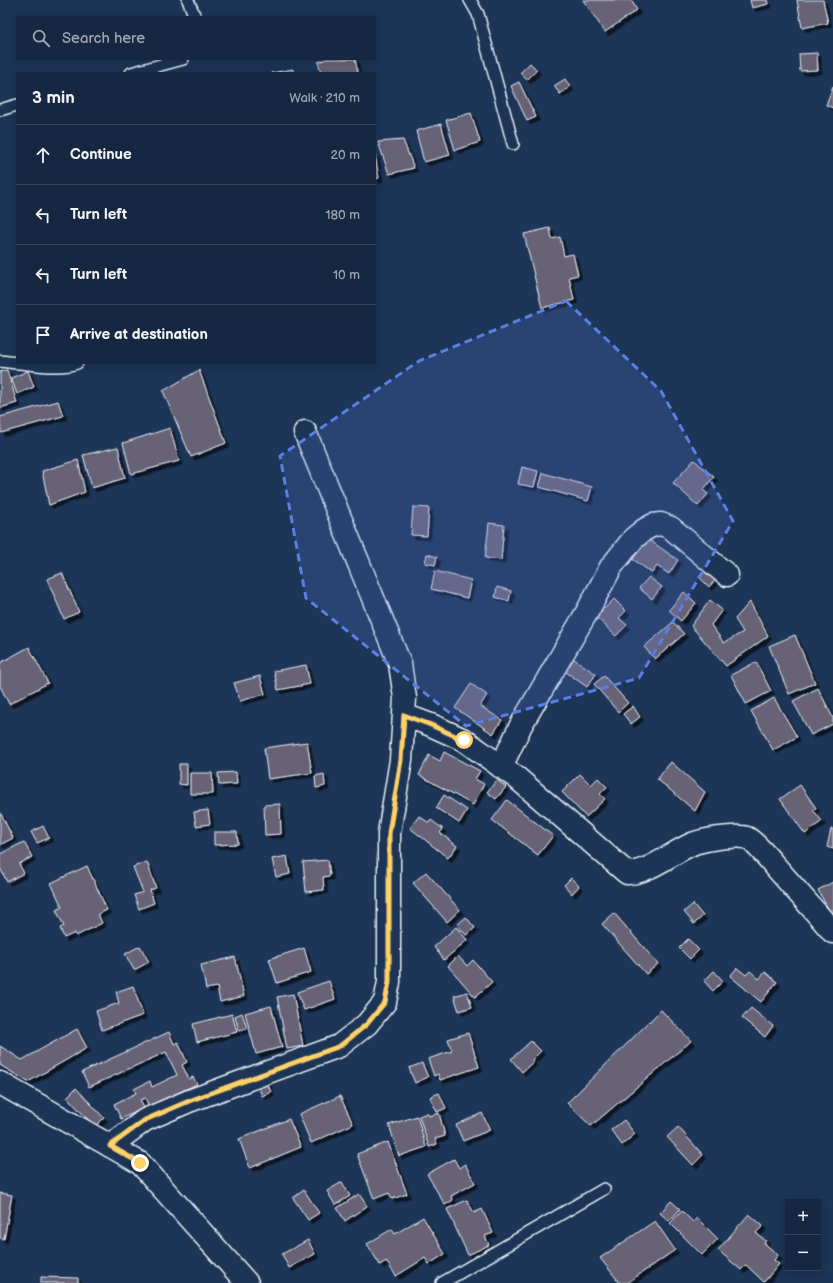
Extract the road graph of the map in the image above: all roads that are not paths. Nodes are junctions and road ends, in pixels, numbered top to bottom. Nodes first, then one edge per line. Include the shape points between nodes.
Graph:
1 (188, 0) edge
2 (470, 0) edge
3 (195, 16) edge
4 (179, 60) edge
5 (135, 72) edge
6 (16, 105) edge
7 (0, 110) edge
8 (513, 144) dead end
9 (0, 361) edge
10 (16, 363) edge
11 (26, 364) edge
12 (75, 364) edge
13 (305, 432) dead end
14 (727, 575) dead end
15 (404, 715) junction
16 (501, 767) junction
17 (833, 932) edge
18 (0, 1083) edge
19 (110, 1146) junction
20 (604, 1189) dead end
21 (247, 1283) edge
22 (442, 1283) edge

1 - 3 lane
2 - 8 lane via 478,14
4 - 5 lane
6 - 7 lane
9 - 10 lane
11 - 12 lane
13 - 15 street via 400,664 405,698
14 - 16 street via 671,528 661,524 653,525 634,538 611,567 521,725
15 - 16 street via 464,740
15 - 19 street via 401,760 389,833 389,982 385,1002 367,1024 340,1046 160,1113 145,1120
16 - 17 street via 627,873 635,873 691,844 727,837 748,838
18 - 19 street
19 - 21 street via 140,1163
20 - 22 lane

